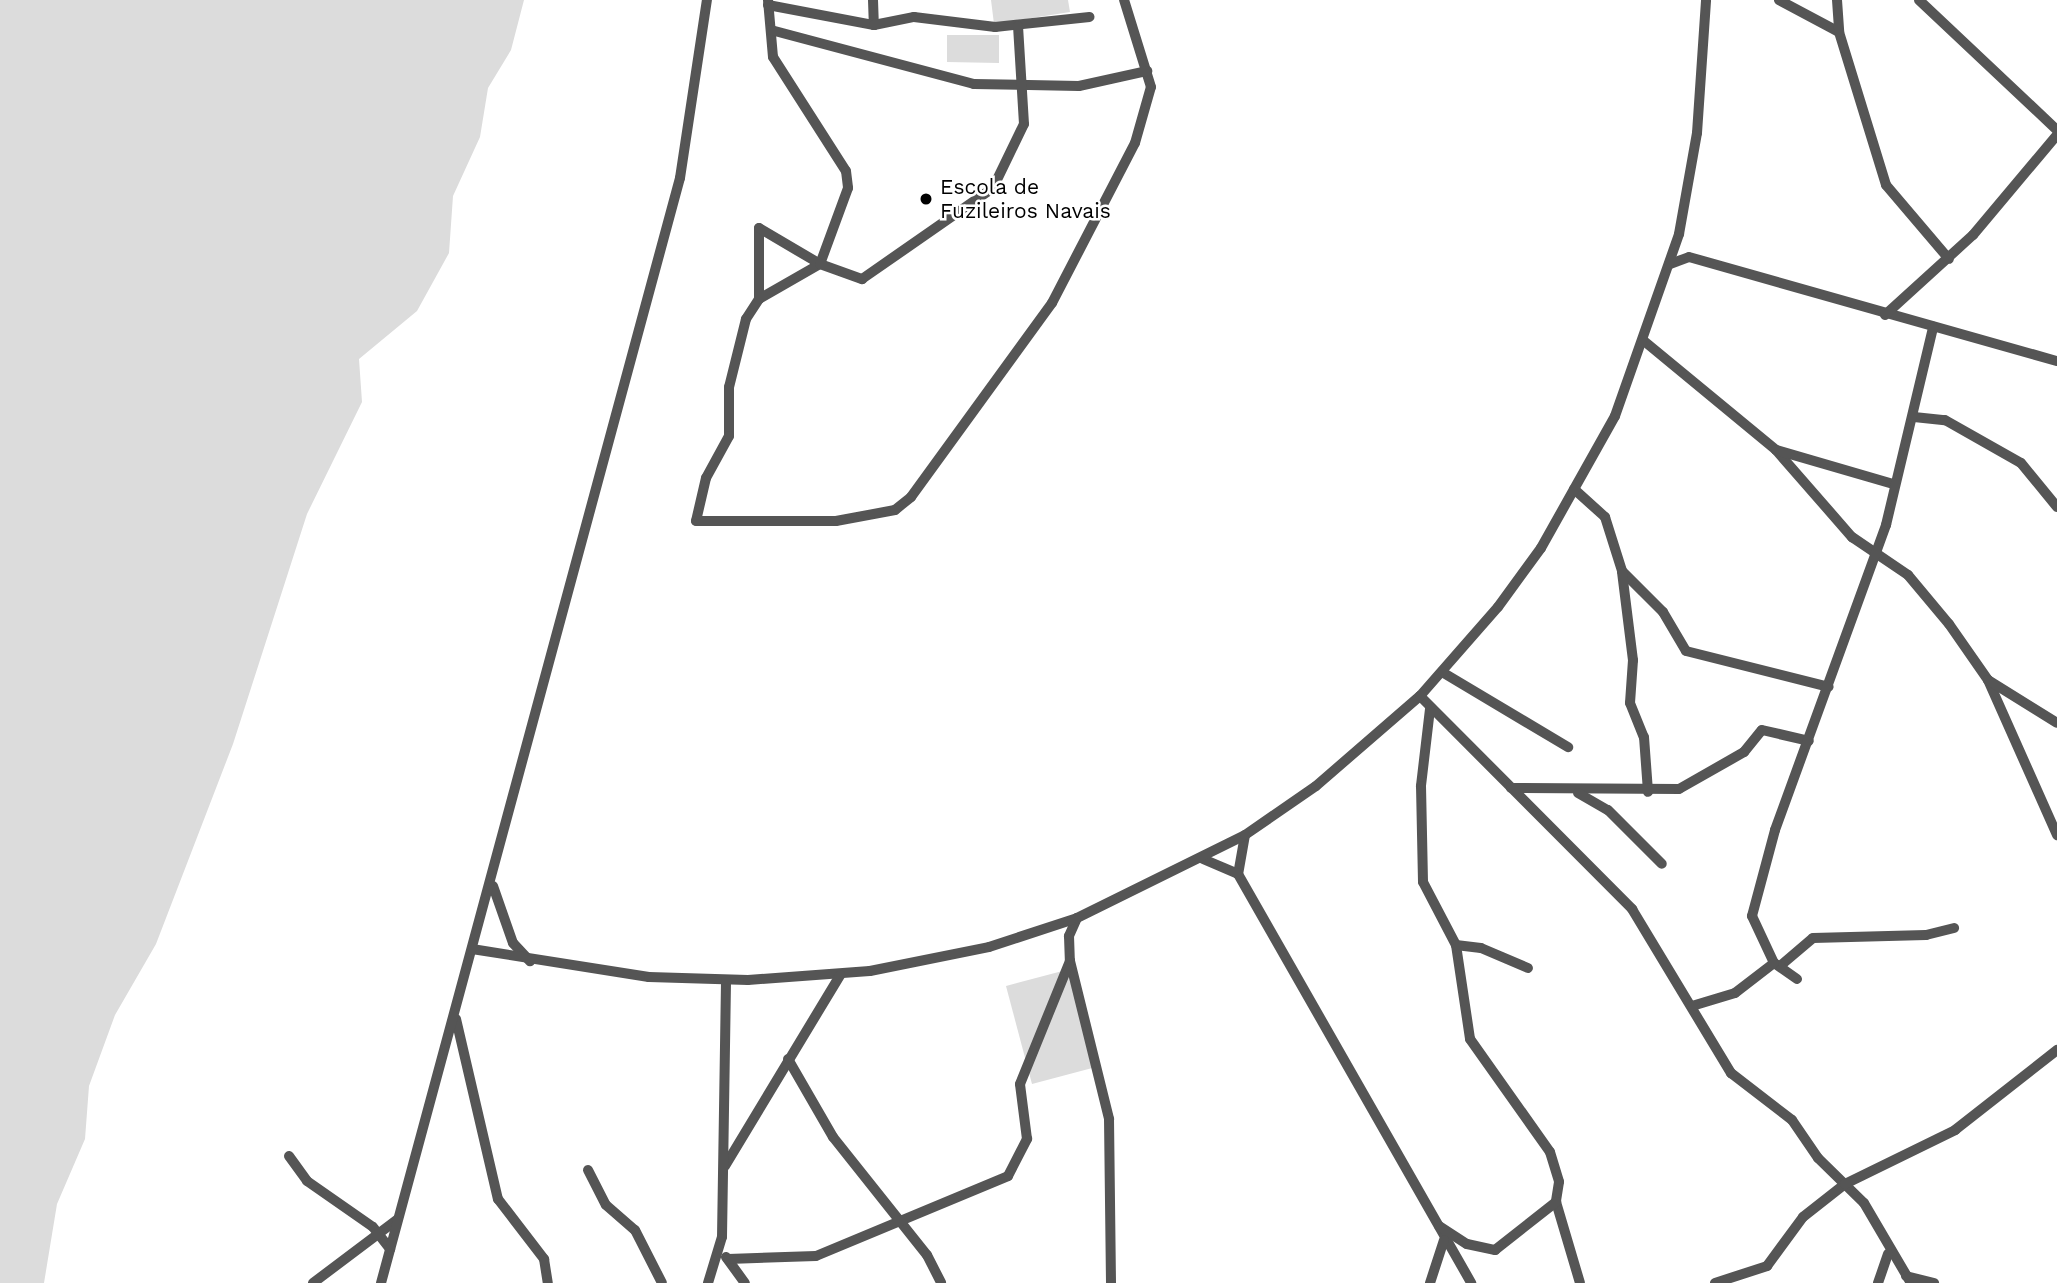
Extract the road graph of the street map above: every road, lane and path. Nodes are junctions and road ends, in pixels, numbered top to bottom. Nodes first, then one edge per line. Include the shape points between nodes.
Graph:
1 (707, 0) edge
2 (873, 0) edge
3 (1124, 0) edge
4 (1706, 0) edge
5 (1779, 0) edge
6 (1837, 0) edge
7 (1919, 0) edge
8 (768, 2) edge
9 (1089, 17) dead end
10 (874, 25) junction
11 (1018, 26) junction
12 (771, 30) junction
13 (1839, 32) junction
14 (1147, 71) junction
15 (1025, 87) junction
16 (2057, 133) edge
17 (1679, 234) junction
18 (1689, 257) junction
19 (1949, 259) junction
20 (820, 264) junction
21 (1670, 264) junction
22 (759, 299) junction
23 (1885, 315) junction
24 (1933, 327) junction
25 (1644, 341) junction
26 (2057, 360) edge
27 (1913, 417) junction
28 (1776, 450) junction
29 (1893, 484) junction
30 (1574, 489) junction
31 (2057, 507) edge
32 (1877, 552) junction
33 (1622, 571) junction
34 (1442, 672) junction
35 (1988, 680) junction
36 (1829, 687) junction
37 (1420, 696) junction
38 (1430, 709) junction
39 (2057, 723) edge
40 (1810, 741) junction
41 (1567, 747) dead end
42 (1511, 788) junction
43 (1648, 792) junction
44 (1578, 793) junction
45 (1245, 835) junction
46 (2057, 835) edge
47 (1201, 859) junction
48 (1662, 864) dead end
49 (1238, 874) junction
50 (492, 883) junction
51 (1077, 918) junction
52 (1050, 927) junction
53 (1954, 928) dead end
54 (1068, 943) junction
55 (1456, 945) junction
56 (472, 949) junction
57 (530, 961) junction
58 (1070, 961) junction
59 (1777, 965) junction
60 (1528, 968) dead end
61 (840, 975) junction
62 (1797, 979) dead end
63 (726, 980) junction
64 (1692, 1006) junction
65 (455, 1012) junction
66 (2057, 1050) edge
67 (788, 1059) junction
68 (289, 1156) dead end
69 (723, 1169) junction
70 (588, 1170) dead end
71 (1845, 1184) junction
72 (1556, 1202) junction
73 (398, 1219) junction
74 (895, 1222) junction
75 (1435, 1224) junction
76 (380, 1234) junction
77 (1444, 1240) junction
78 (390, 1249) junction
79 (721, 1249) junction
80 (1888, 1254) junction
81 (728, 1259) junction
82 (1908, 1280) edge
83 (313, 1283) edge
84 (381, 1283) edge
85 (548, 1283) edge
86 (662, 1283) edge
87 (708, 1283) edge
88 (745, 1283) edge
89 (940, 1283) edge
90 (1111, 1283) edge
91 (1430, 1283) edge
92 (1471, 1283) edge
93 (1580, 1283) edge
94 (1715, 1283) edge
95 (1878, 1283) edge
96 (1934, 1283) edge

1 - 50 street via 680,178
2 - 10 street
3 - 14 street
4 - 17 street via 1697,133
5 - 13 street
6 - 13 street
7 - 16 street
8 - 10 street
8 - 12 street
9 - 11 street
10 - 11 street via 914,17
11 - 15 street
12 - 15 street via 930,76
12 - 20 street via 773,57 848,179
13 - 19 street via 1886,186
14 - 15 street via 1079,86
14 - 22 street via 1145,121 1052,303 911,497 895,509 797,523 692,517 729,436 729,387 741,335
15 - 20 street via 1014,155 993,188 871,276 852,278
16 - 19 street via 2034,170
17 - 18 street
17 - 21 street
18 - 21 street
18 - 23 street
19 - 23 street
20 - 22 street
20 - 22 street via 759,228
21 - 25 street
23 - 24 street
24 - 26 street
24 - 27 street
25 - 28 street
25 - 30 street via 1615,416
27 - 29 street
27 - 31 street via 1945,420 2021,463
28 - 29 street
28 - 32 street via 1852,537
29 - 32 street
30 - 33 street via 1605,517
30 - 34 street via 1534,558
32 - 35 street via 1908,575
32 - 36 street
33 - 36 street via 1694,656
33 - 43 street via 1633,660 1630,703 1644,737
34 - 37 street
34 - 41 street
35 - 39 street
35 - 46 street
36 - 40 street
37 - 38 street
37 - 45 street via 1315,786
38 - 42 street
38 - 55 street via 1421,786 1423,882
40 - 43 street via 1762,730 1744,752 1692,783
40 - 59 street via 1752,916
42 - 44 street
42 - 64 street via 1632,909
43 - 44 street
44 - 48 street via 1608,810
45 - 47 street
45 - 49 street
47 - 49 street
47 - 51 street
49 - 75 street
50 - 56 street
50 - 57 street via 504,925
51 - 52 street
51 - 54 street
52 - 54 street
52 - 61 street via 989,947
53 - 59 street via 1926,935 1814,938
54 - 58 street
55 - 60 street via 1481,948
55 - 72 street via 1470,1039 1550,1152 1559,1182
56 - 57 street
56 - 65 street
57 - 63 street
58 - 74 street via 1020,1084 1027,1139 1011,1172
58 - 90 street via 1109,1119
59 - 62 street
59 - 64 street via 1735,993
61 - 63 street
61 - 67 street
63 - 69 street
64 - 71 street via 1731,1073 1792,1120
65 - 73 street
65 - 85 street via 495,1190 544,1259
66 - 71 street via 1955,1130
67 - 69 street
67 - 74 street via 833,1137
68 - 76 street via 307,1181
69 - 79 street
70 - 86 street via 606,1205 635,1230
71 - 80 street via 1870,1211
71 - 94 street via 1802,1217 1767,1266
72 - 75 street via 1495,1250 1467,1244
72 - 93 street
73 - 76 street
73 - 78 street
74 - 81 street via 816,1256
74 - 89 street via 927,1255
75 - 77 street
76 - 78 street
76 - 83 street
77 - 91 street
77 - 92 street
78 - 84 street
79 - 81 street
79 - 87 street
80 - 82 street
80 - 95 street
81 - 88 street
82 - 96 street

